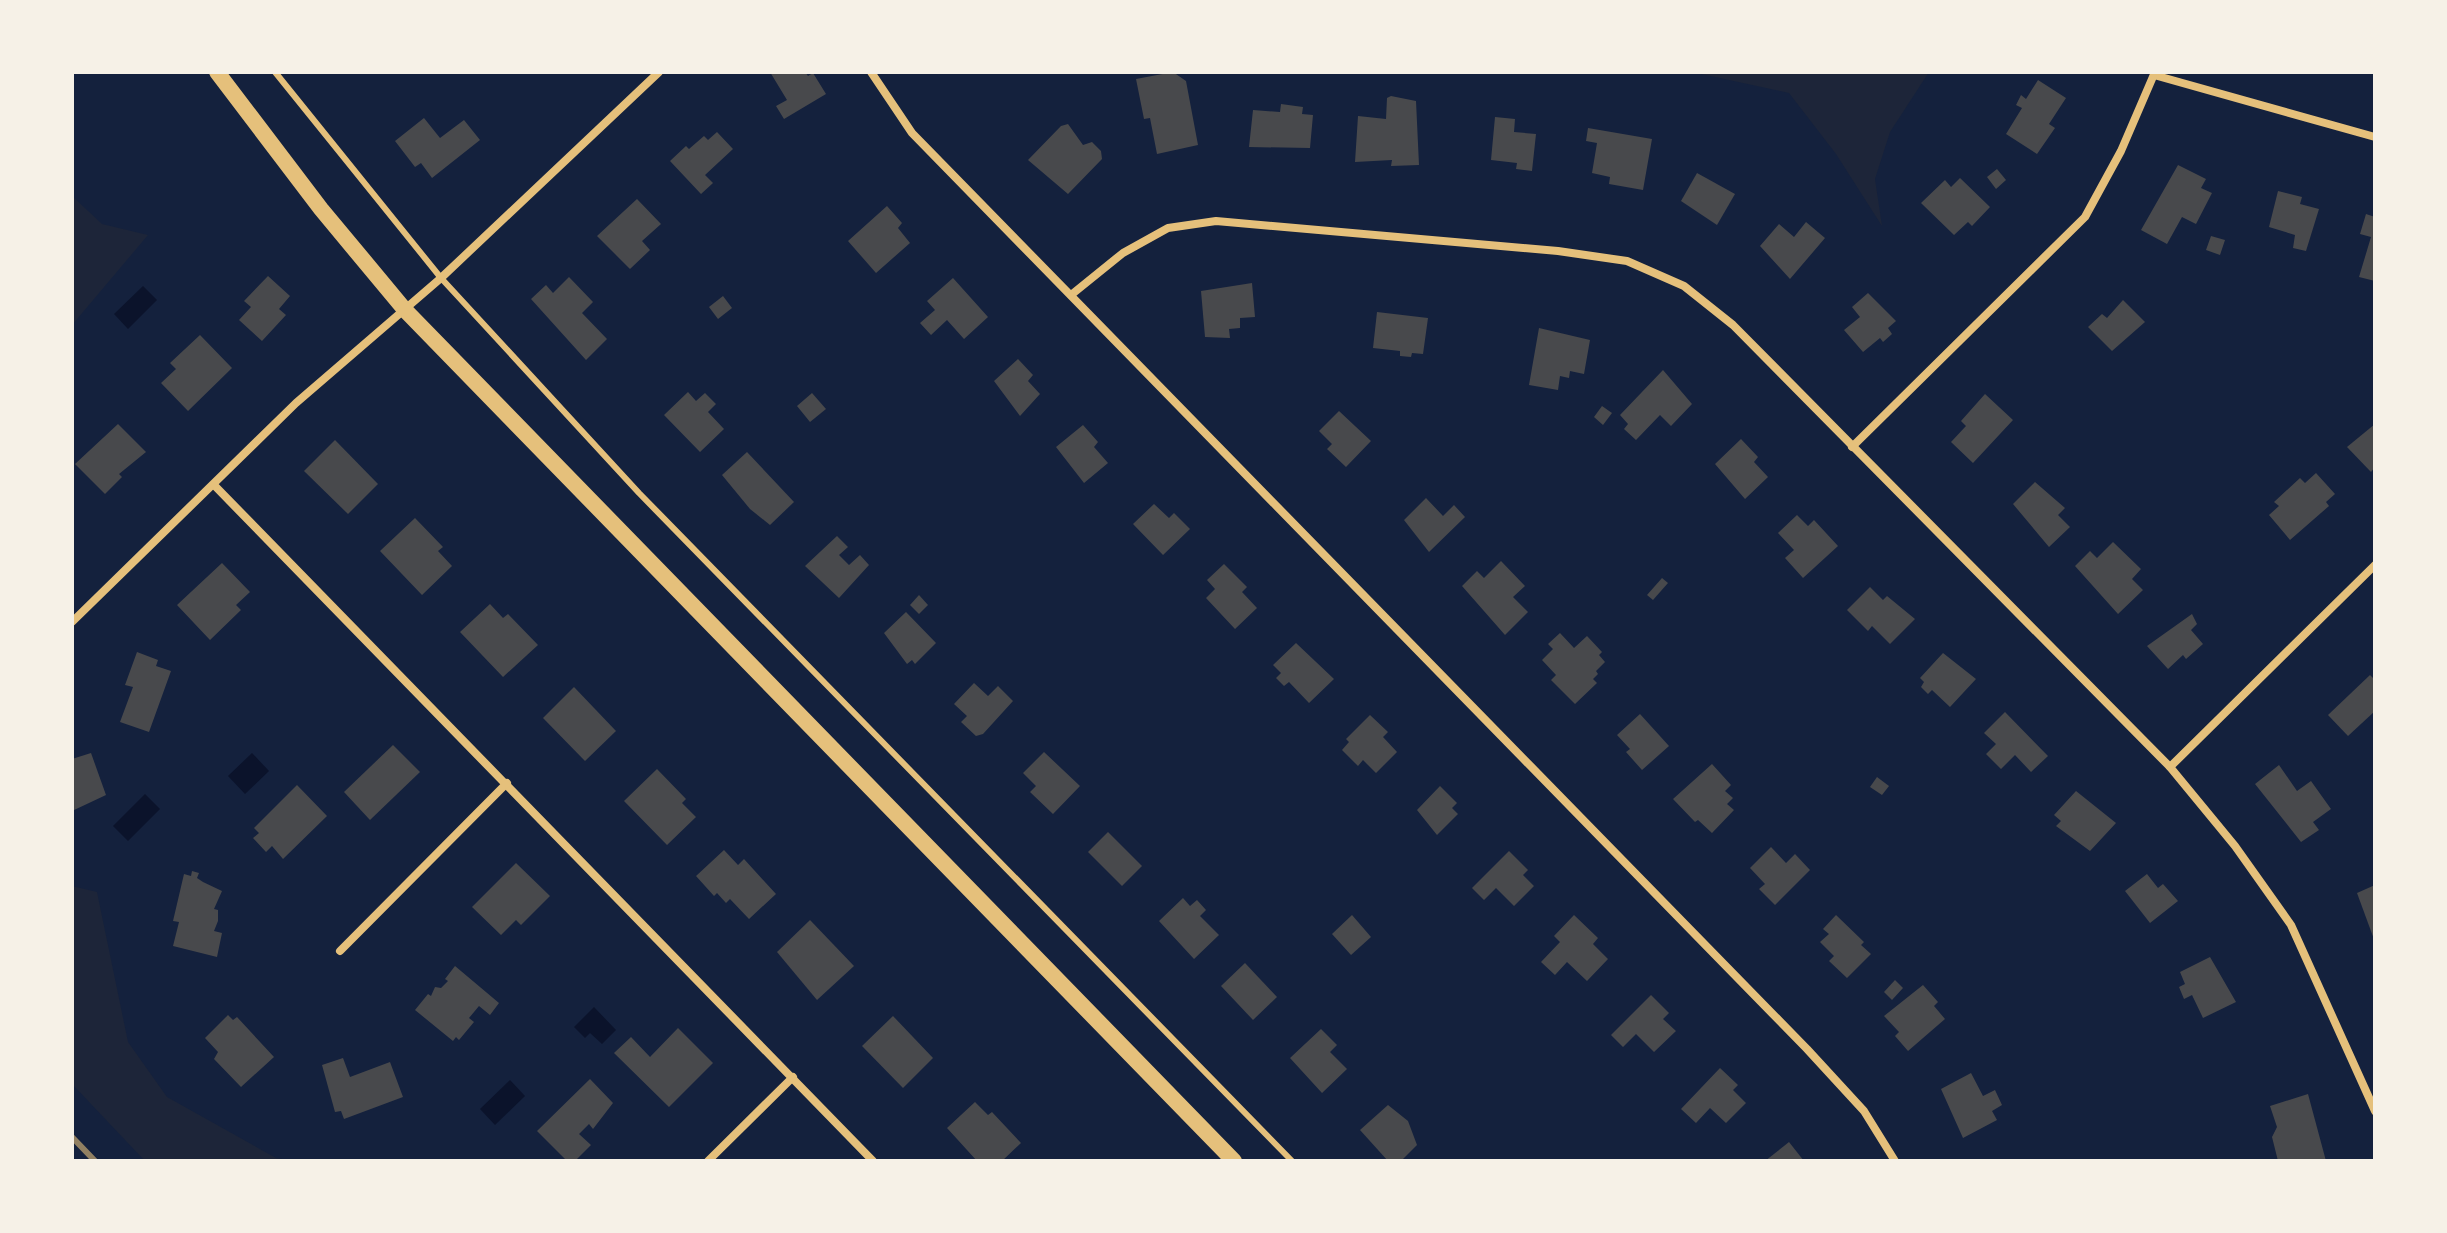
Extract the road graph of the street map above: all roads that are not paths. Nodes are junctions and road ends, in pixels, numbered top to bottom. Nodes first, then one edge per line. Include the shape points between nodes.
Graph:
1 (217, 72) edge
2 (275, 72) edge
3 (659, 72) edge
4 (871, 72) edge
5 (2155, 73) edge
6 (2375, 137) edge
7 (441, 278) junction
8 (1071, 295) junction
9 (405, 310) junction
10 (1852, 447) junction
11 (215, 486) junction
12 (2375, 565) edge
13 (72, 622) edge
14 (2170, 767) junction
15 (507, 783) junction
16 (340, 951) dead end
17 (793, 1077) junction
18 (2375, 1111) edge
19 (708, 1161) edge
20 (873, 1161) edge
21 (1234, 1161) edge
22 (1292, 1161) edge
23 (1895, 1161) edge

1 - 9 main road
2 - 7 lane
3 - 7 street
4 - 8 street via 912,133
5 - 6 street
5 - 10 street via 2085,217
7 - 9 street
7 - 22 lane via 639,493
8 - 10 street via 1123,253 1168,228 1216,221 1627,261 1684,286 1733,325
8 - 23 street via 1807,1049 1864,1111
9 - 11 street via 296,403
9 - 21 main road
10 - 14 street
11 - 13 street
11 - 15 street
12 - 14 street
14 - 18 street via 2291,925
15 - 16 street
15 - 17 street
17 - 19 street
17 - 20 street

